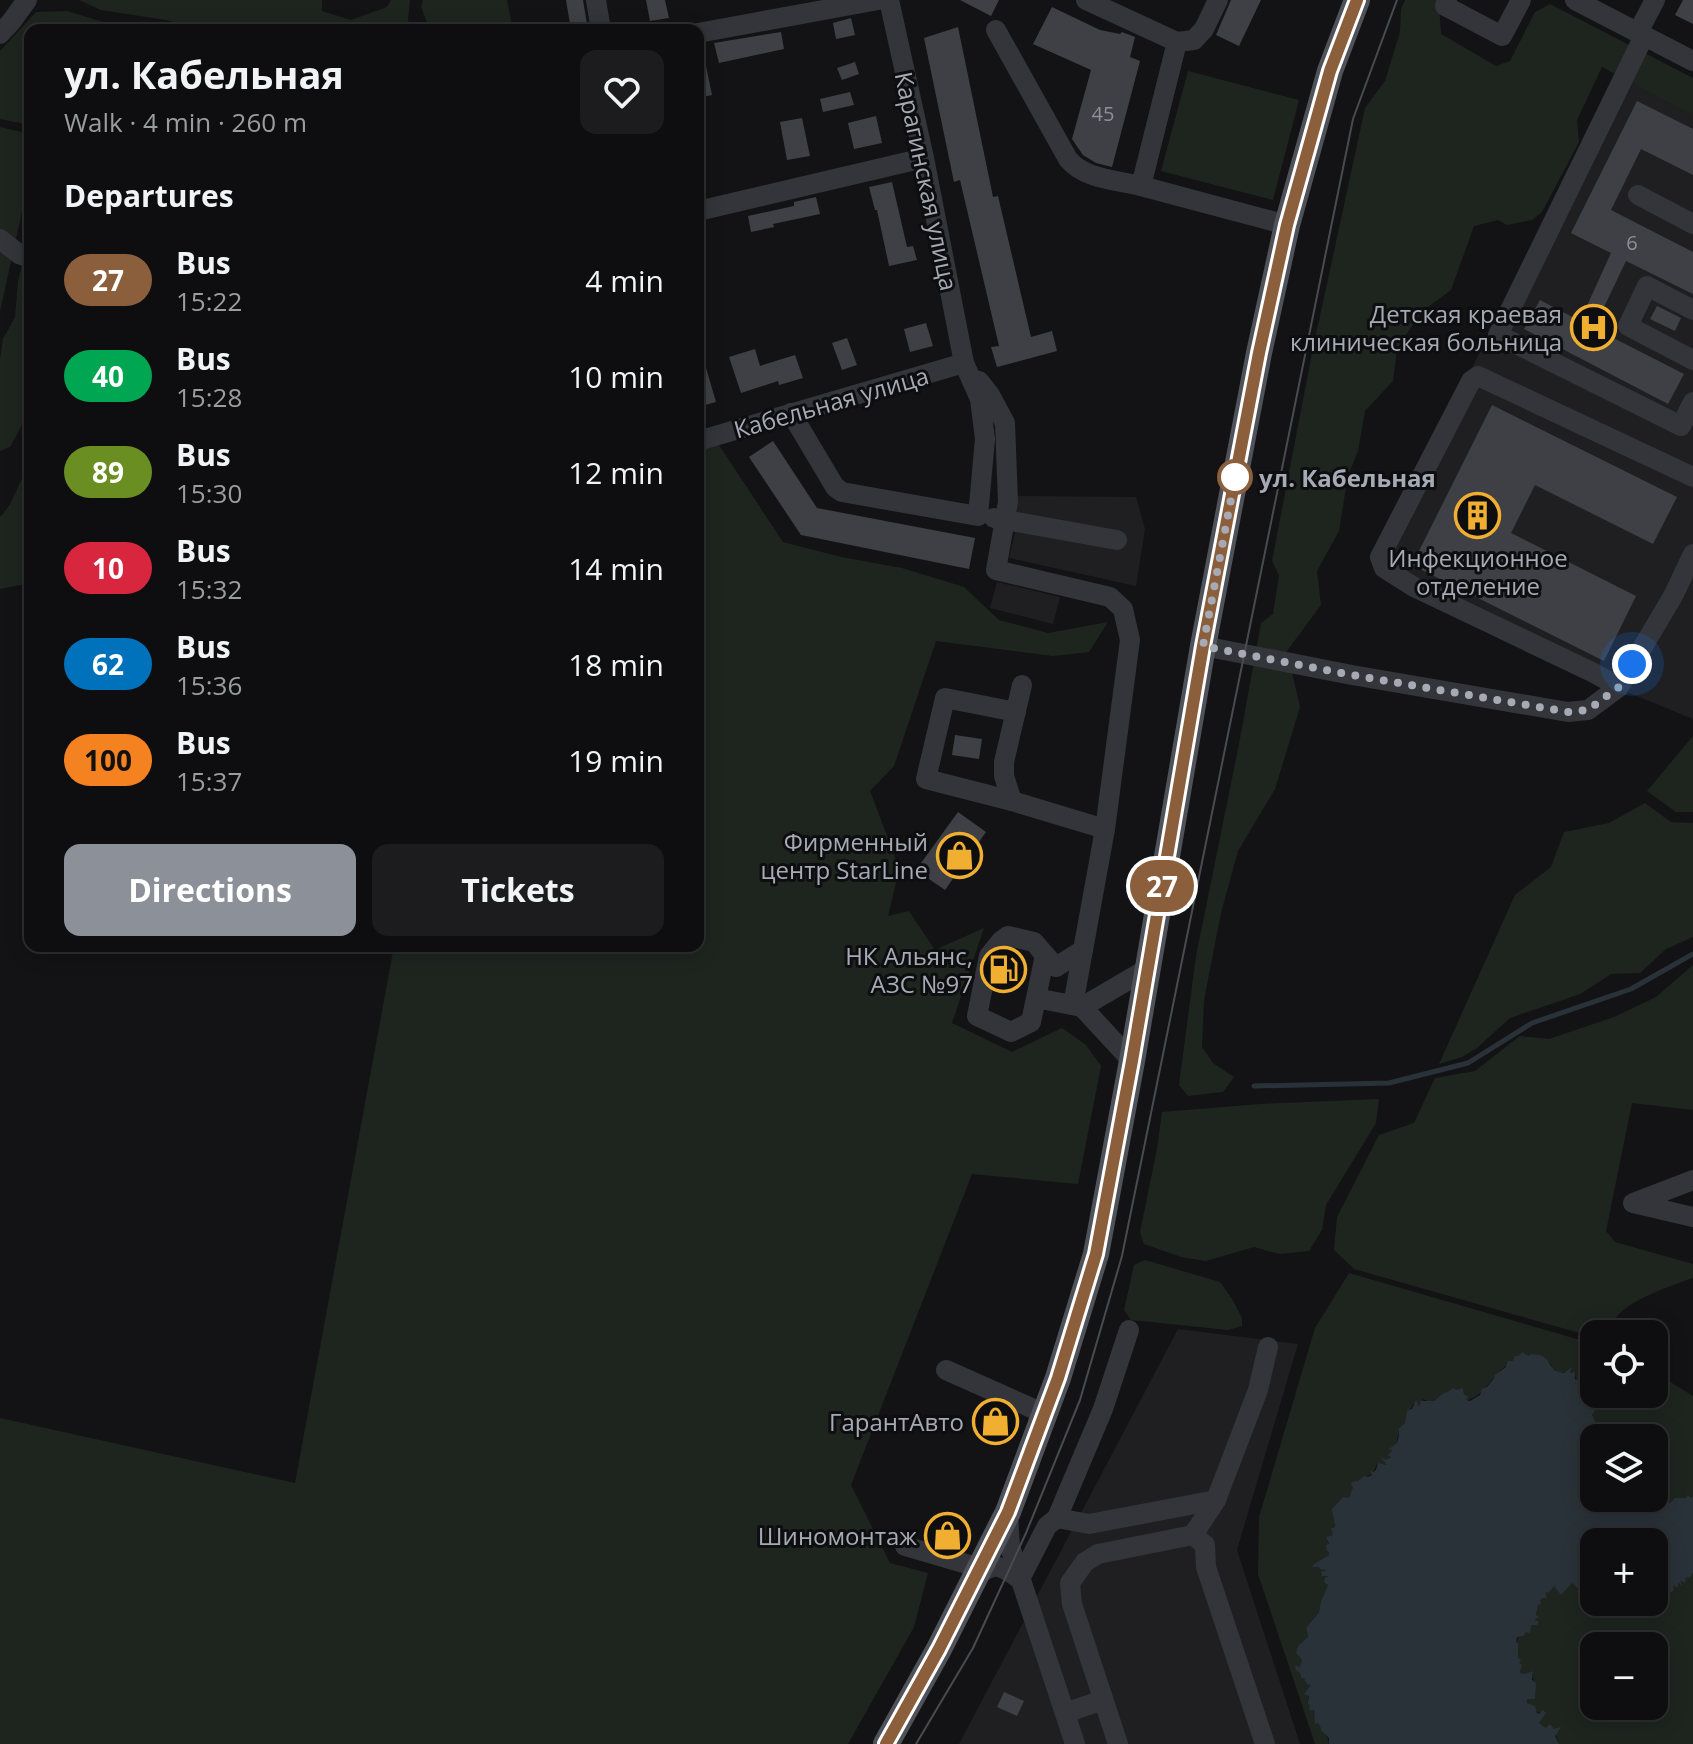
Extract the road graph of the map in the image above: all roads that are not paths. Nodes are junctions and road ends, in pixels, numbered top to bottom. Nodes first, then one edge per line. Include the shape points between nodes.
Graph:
1 (27, 0) edge
2 (596, 0) edge
3 (878, 0) edge
4 (889, 0) edge
5 (1086, 0) edge
6 (1218, 0) edge
7 (1357, 0) edge
8 (1447, 0) edge
9 (1521, 0) edge
10 (1575, 0) edge
11 (1655, 0) edge
12 (600, 24) edge
13 (996, 30) dead end
14 (704, 32) edge
15 (0, 34) edge
16 (1641, 34) junction
17 (1177, 42) junction
18 (1693, 61) edge
19 (924, 158) junction
20 (1141, 186) junction
21 (1638, 195) dead end
22 (704, 210) edge
23 (1693, 224) edge
24 (1287, 225) junction
25 (0, 239) edge
26 (24, 256) edge
27 (1693, 310) edge
28 (1693, 360) edge
29 (964, 363) junction
30 (1693, 402) edge
31 (791, 413) junction
32 (704, 439) edge
33 (1693, 477) edge
34 (978, 516) junction
35 (1006, 521) junction
36 (1117, 540) dead end
37 (1693, 554) edge
38 (1203, 646) junction
39 (1022, 685) dead end
40 (1619, 687) junction
41 (1016, 712) junction
42 (1012, 801) junction
43 (1105, 829) junction
44 (1083, 950) junction
45 (1045, 955) junction
46 (1147, 969) junction
47 (1036, 998) junction
48 (1078, 1006) junction
49 (1132, 1061) junction
50 (1693, 1180) edge
51 (1693, 1217) edge
52 (1129, 1330) dead end
53 (1268, 1347) dead end
54 (946, 1370) dead end
55 (1045, 1414) junction
56 (1216, 1500) junction
57 (1008, 1512) junction
58 (1057, 1518) junction
59 (1193, 1535) junction
60 (905, 1546) dead end
61 (978, 1572) junction
62 (1020, 1579) junction
63 (1103, 1700) junction
64 (1065, 1713) junction
65 (886, 1744) edge
66 (1075, 1744) edge
67 (1118, 1744) edge
68 (1265, 1744) edge

1 - 15 street
2 - 12 street
3 - 14 street
4 - 19 street, Карагинская улица
5 - 17 street
6 - 17 street via 1194,40
7 - 24 main road via 1330,71
8 - 9 street via 1445,6 1502,36
10 - 16 street
11 - 16 street
13 - 20 street via 1074,167
16 - 18 street
16 - 30 street via 1498,335 1681,426
17 - 20 street
19 - 22 street
19 - 29 street, Карагинская улица
20 - 24 street
21 - 23 street
24 - 38 main road
25 - 26 street
27 - 28 street via 1647,286 1628,326
29 - 31 street, Кабельная улица
29 - 34 street, Карагинская улица via 980,399 985,439
29 - 35 street via 1005,423
31 - 32 street, Кабельная улица
31 - 34 street via 842,492
33 - 40 street via 1478,376 1380,557 1384,568 1414,587
34 - 35 street
35 - 36 street
35 - 43 street via 996,570 1110,597 1123,609 1130,640
37 - 40 street
38 - 40 street via 1568,712 1588,710
38 - 46 main road
39 - 41 street
41 - 42 street via 1004,762
41 - 42 street via 945,698 926,779
42 - 43 street
43 - 44 street
44 - 45 street via 1056,967
44 - 48 street
45 - 47 street
45 - 47 street via 1034,942 1008,936 1001,941 989,956 977,1016 1011,1032 1031,1022
46 - 48 street
46 - 49 main road
47 - 48 street
48 - 49 street
49 - 55 main road via 1096,1254
50 - 51 street via 1633,1203
52 - 58 street
53 - 56 street via 1258,1390
54 - 55 street
55 - 57 main road
56 - 58 street via 1089,1524
56 - 59 street
57 - 61 main road
57 - 62 street via 1010,1547
58 - 62 street via 1047,1526
59 - 63 street via 1098,1554 1070,1583
59 - 68 street via 1205,1545 1206,1567
60 - 61 street
61 - 62 street via 1001,1567
61 - 65 main road
62 - 64 street
63 - 64 street
63 - 67 street
64 - 66 street

